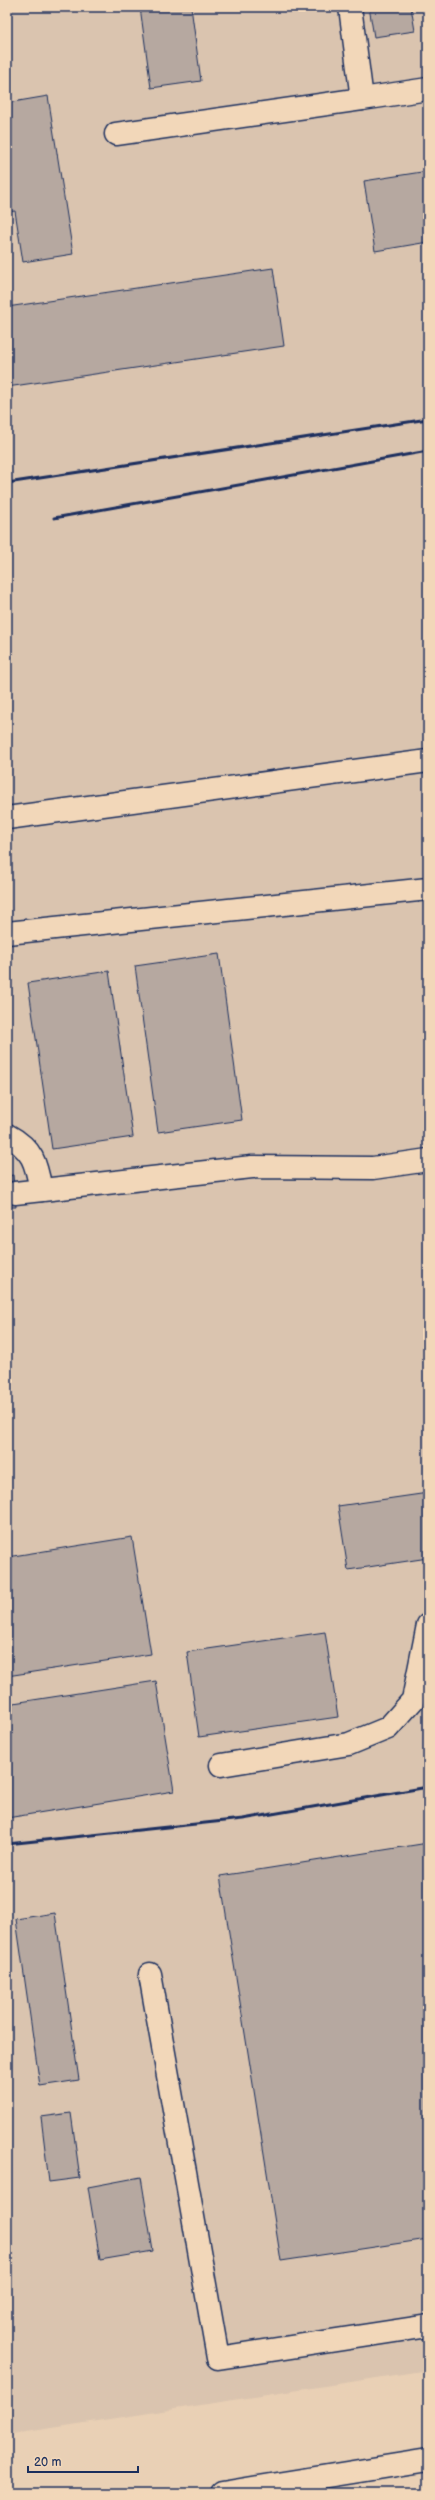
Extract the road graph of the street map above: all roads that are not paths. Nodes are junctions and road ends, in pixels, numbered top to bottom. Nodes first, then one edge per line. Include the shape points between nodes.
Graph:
1 (350, 7) edge
2 (428, 89) edge
3 (362, 99) junction
4 (116, 134) dead end
5 (428, 761) edge
6 (7, 818) edge
7 (428, 889) edge
8 (7, 933) edge
9 (7, 1135) edge
10 (428, 1160) edge
11 (41, 1190) junction
12 (15, 1193) dead end
13 (428, 1625) edge
14 (221, 1765) dead end
15 (150, 1974) dead end
16 (428, 2326) edge
17 (428, 2460) edge
18 (222, 2493) edge

1 - 3 street
2 - 3 street
3 - 4 street
5 - 6 street
7 - 8 street
9 - 11 street via 29,1150 37,1167
10 - 11 street via 373,1168 252,1167
11 - 12 street
13 - 14 street via 413,1700 388,1728 349,1744
15 - 16 street via 218,2358
17 - 18 street

